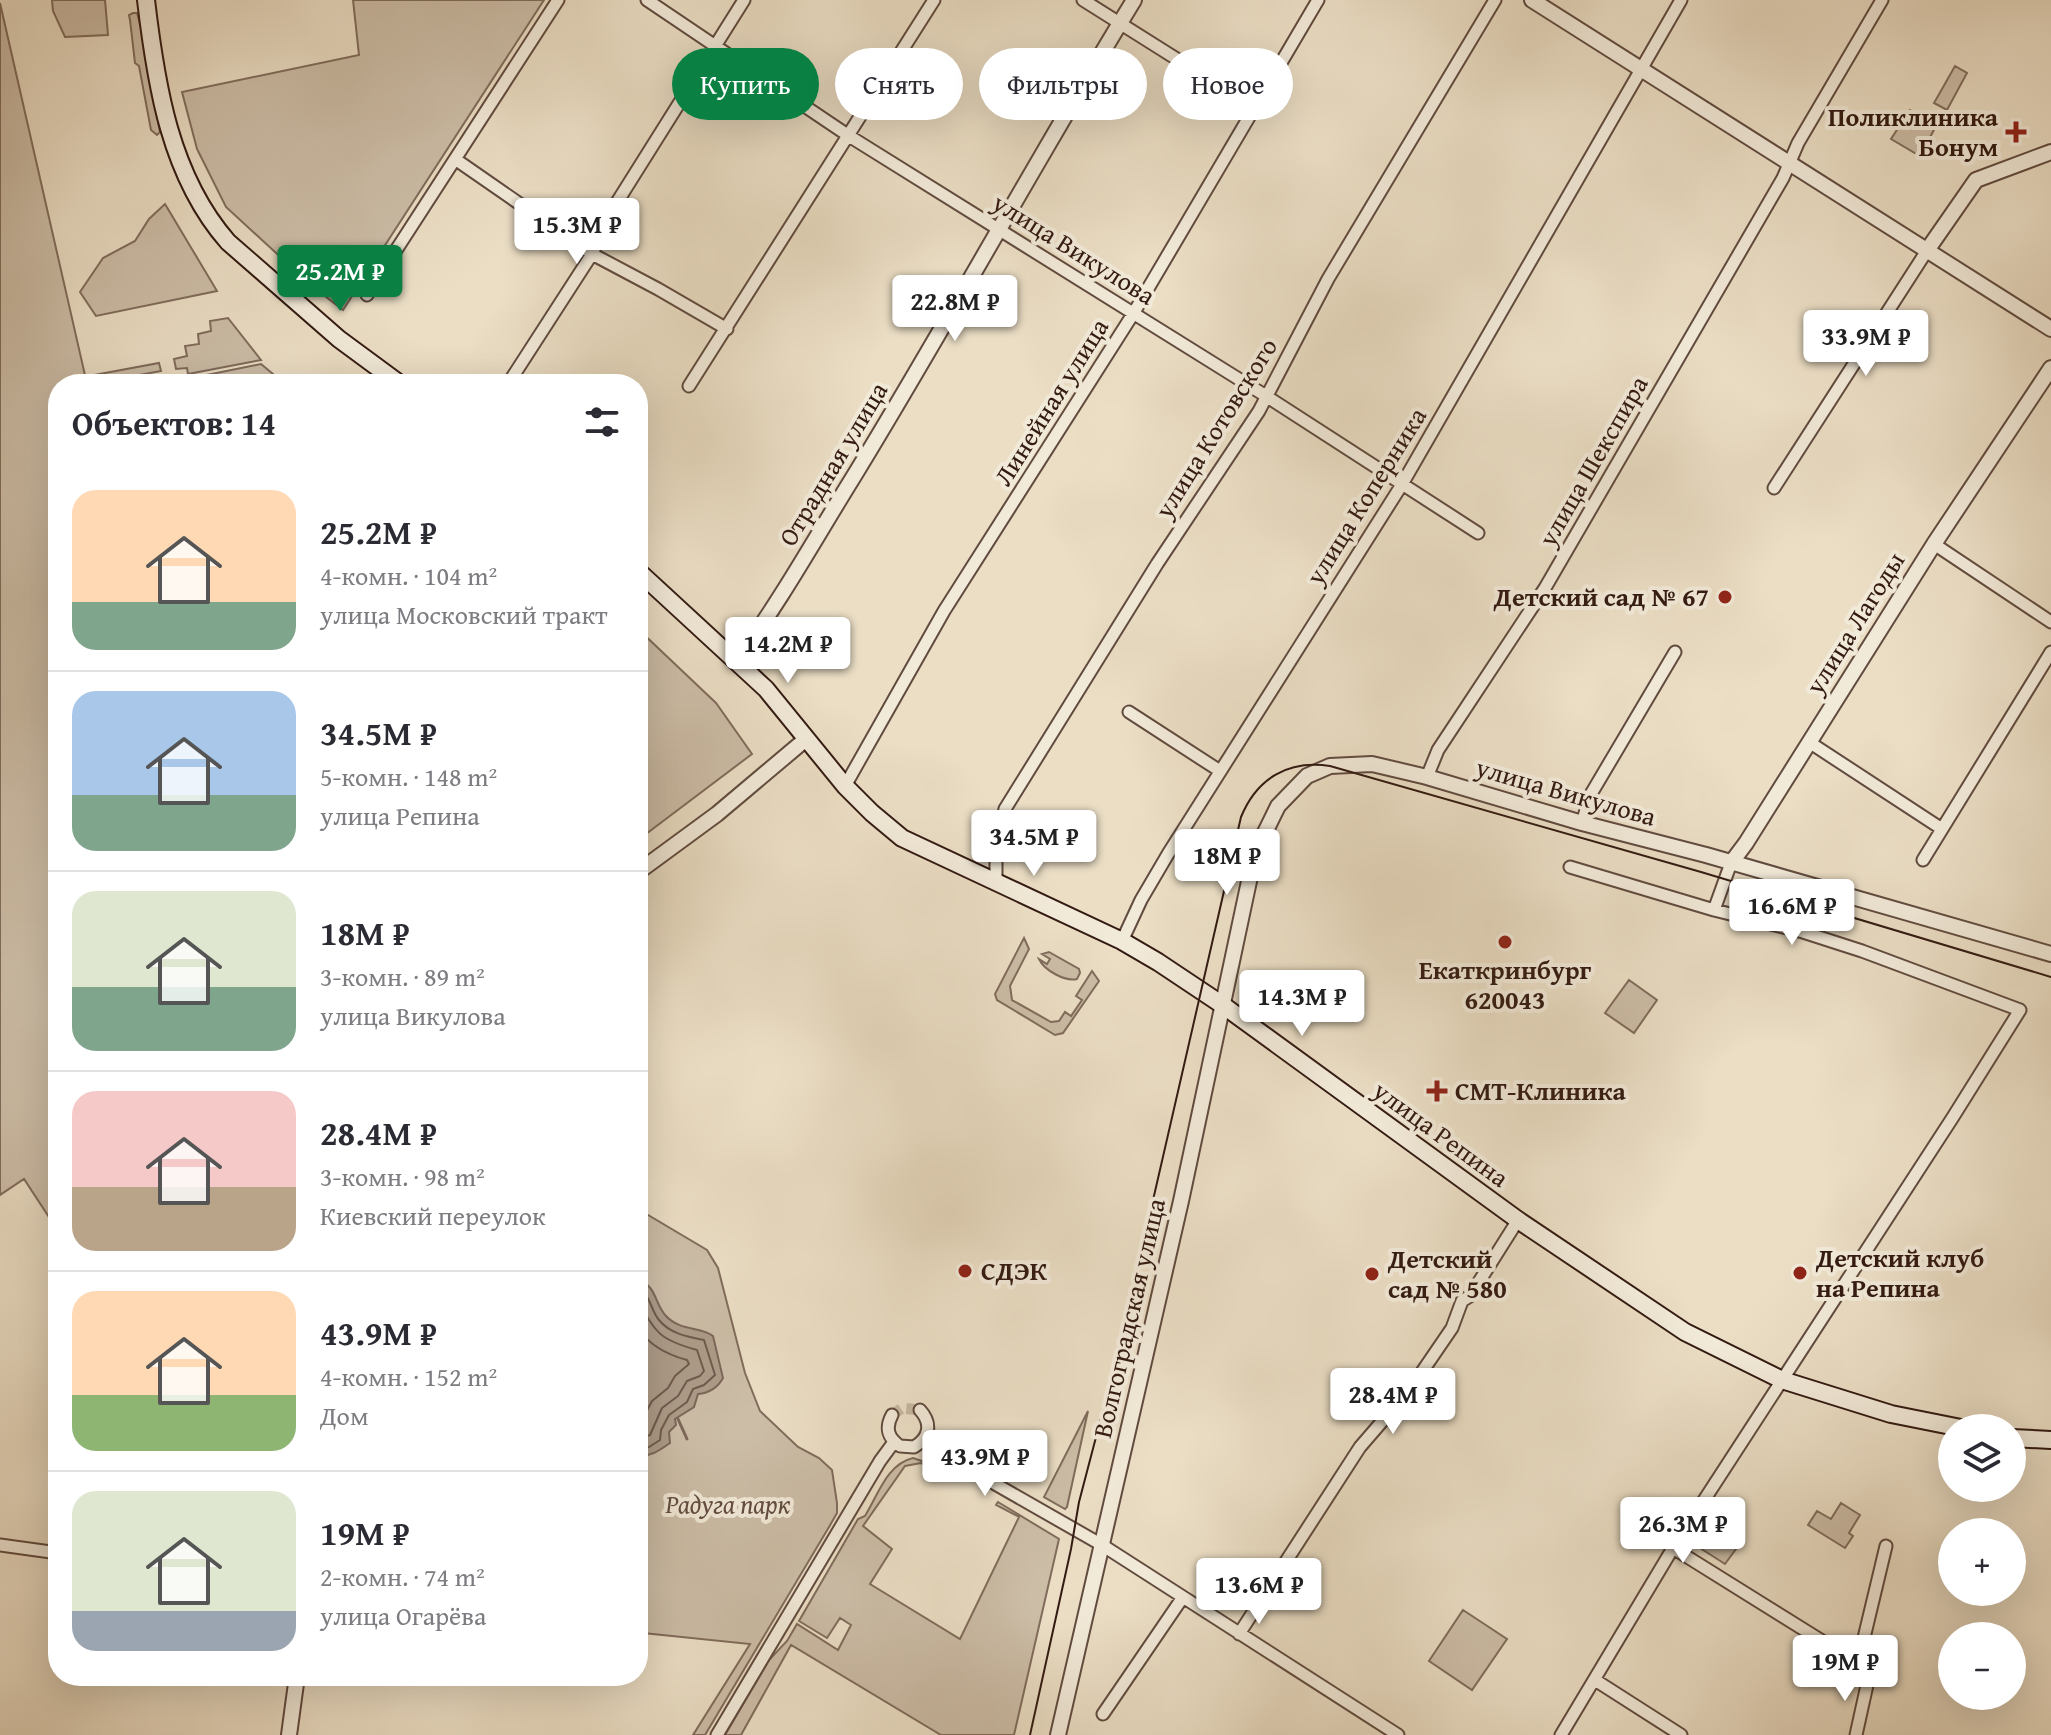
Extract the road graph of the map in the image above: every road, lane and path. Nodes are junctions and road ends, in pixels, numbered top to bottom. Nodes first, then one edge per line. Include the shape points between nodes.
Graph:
1 (146, 0) edge
2 (558, 0) edge
3 (647, 0) edge
4 (744, 0) edge
5 (934, 0) edge
6 (1083, 0) edge
7 (1134, 0) edge
8 (1318, 0) edge
9 (1495, 0) edge
10 (1532, 0) edge
11 (1681, 0) edge
12 (1882, 0) edge
13 (1120, 22) junction
14 (715, 46) junction
15 (1289, 48) edge
16 (1163, 49) edge
17 (1640, 68) junction
18 (1245, 120) edge
19 (849, 136) junction
20 (2051, 152) edge
21 (455, 159) junction
22 (1790, 162) junction
23 (996, 229) junction
24 (1928, 249) junction
25 (592, 254) junction
26 (367, 295) dead end
27 (1133, 314) junction
28 (727, 329) junction
29 (2051, 329) edge
30 (2051, 368) edge
31 (386, 374) edge
32 (514, 374) edge
33 (689, 386) dead end
34 (1266, 396) junction
35 (1401, 486) junction
36 (1774, 488) dead end
37 (1478, 533) dead end
38 (1934, 544) junction
39 (648, 580) edge
40 (2051, 622) edge
41 (1675, 652) dead end
42 (2051, 652) edge
43 (737, 660) junction
44 (1129, 712) dead end
45 (806, 739) junction
46 (1809, 742) junction
47 (1220, 771) junction
48 (1427, 777) junction
49 (845, 786) junction
50 (1582, 823) junction
51 (1942, 829) junction
52 (1923, 860) dead end
53 (1731, 863) junction
54 (648, 865) edge
55 (1570, 867) dead end
56 (996, 884) junction
57 (1714, 910) junction
58 (1122, 941) junction
59 (2051, 954) edge
60 (1224, 1006) junction
61 (1518, 1220) junction
62 (1782, 1380) junction
63 (920, 1410) dead end
64 (892, 1415) dead end
65 (1938, 1423) edge
66 (926, 1438) junction
67 (2026, 1439) edge
68 (2051, 1440) edge
69 (894, 1442) junction
70 (0, 1545) edge
71 (1102, 1545) junction
72 (1886, 1546) dead end
73 (1673, 1548) junction
74 (48, 1552) edge
75 (1183, 1597) junction
76 (1239, 1634) junction
77 (1858, 1663) junction
78 (1595, 1680) junction
79 (296, 1686) edge
80 (1103, 1714) dead end
81 (289, 1735) edge
82 (717, 1735) edge
83 (1058, 1735) edge
84 (1398, 1735) edge
85 (1561, 1735) edge
86 (1681, 1735) edge
87 (1856, 1735) edge

1 - 31 main road via 170,132 189,184 213,224 339,339
2 - 21 street
3 - 14 street, улица Викулова
4 - 14 street
5 - 19 street
6 - 13 street
7 - 13 street, Отрадная улица
8 - 15 street, Линейная улица
9 - 34 street, улица Котовского via 1328,279
10 - 17 street
11 - 17 street, улица Коперника
12 - 22 street, улица Шекспира
13 - 16 street
13 - 23 street, Отрадная улица
14 - 19 street, улица Викулова
14 - 25 street via 609,215
17 - 22 street
17 - 35 street, улица Коперника
18 - 27 street, Линейная улица
19 - 23 street, улица Викулова
19 - 28 street
20 - 24 street via 1976,180
21 - 25 street
21 - 26 street
22 - 24 street
22 - 48 street, улица Шекспира via 1545,588 1438,750
23 - 27 street, улица Викулова
23 - 43 street, Отрадная улица via 920,366
24 - 29 street
24 - 36 street
25 - 28 street
25 - 32 street
27 - 34 street, улица Викулова
27 - 49 street, Линейная улица via 944,611
28 - 33 street
30 - 38 street, улица Лагоды
34 - 35 street, улица Викулова
34 - 56 street, улица Котовского via 1005,809 996,848
35 - 37 street, улица Викулова
35 - 47 street, улица Коперника
38 - 40 street
38 - 46 street, улица Лагоды
39 - 43 main road, улица Репина
41 - 50 street via 1591,794
42 - 51 street
43 - 45 main road, улица Репина
44 - 47 street
45 - 49 main road, улица Репина
45 - 54 street
46 - 51 street
46 - 53 street, улица Лагоды
47 - 58 street, улица Коперника via 1141,900
48 - 50 street, улица Викулова
48 - 60 street, улица Викулова via 1372,764 1340,764 1320,768 1286,795 1255,853
49 - 56 main road, улица Репина via 902,838
50 - 53 street, улица Викулова
51 - 52 street
53 - 57 street, улица Лагоды
53 - 59 street, улица Викулова
55 - 57 street
56 - 58 main road, улица Репина
57 - 62 street via 1862,951 2020,1010
58 - 60 main road, улица Репина
60 - 61 main road, улица Репина
60 - 71 street, Волгоградская улица
61 - 62 main road, улица Репина via 1685,1332
61 - 76 street via 1462,1301 1452,1328 1411,1388 1360,1447
62 - 65 main road, улица Репина
62 - 73 street
63 - 66 street via 928,1423
64 - 69 street via 887,1429
66 - 69 street via 914,1447
66 - 71 street via 955,1461
67 - 68 main road
69 - 82 street
70 - 74 street
71 - 75 street
71 - 83 street, Волгоградская улица
72 - 77 street
73 - 77 street
73 - 78 street
75 - 76 street
75 - 80 street
76 - 84 street
77 - 87 street via 1869,1676
78 - 85 street
78 - 86 street
79 - 81 street

